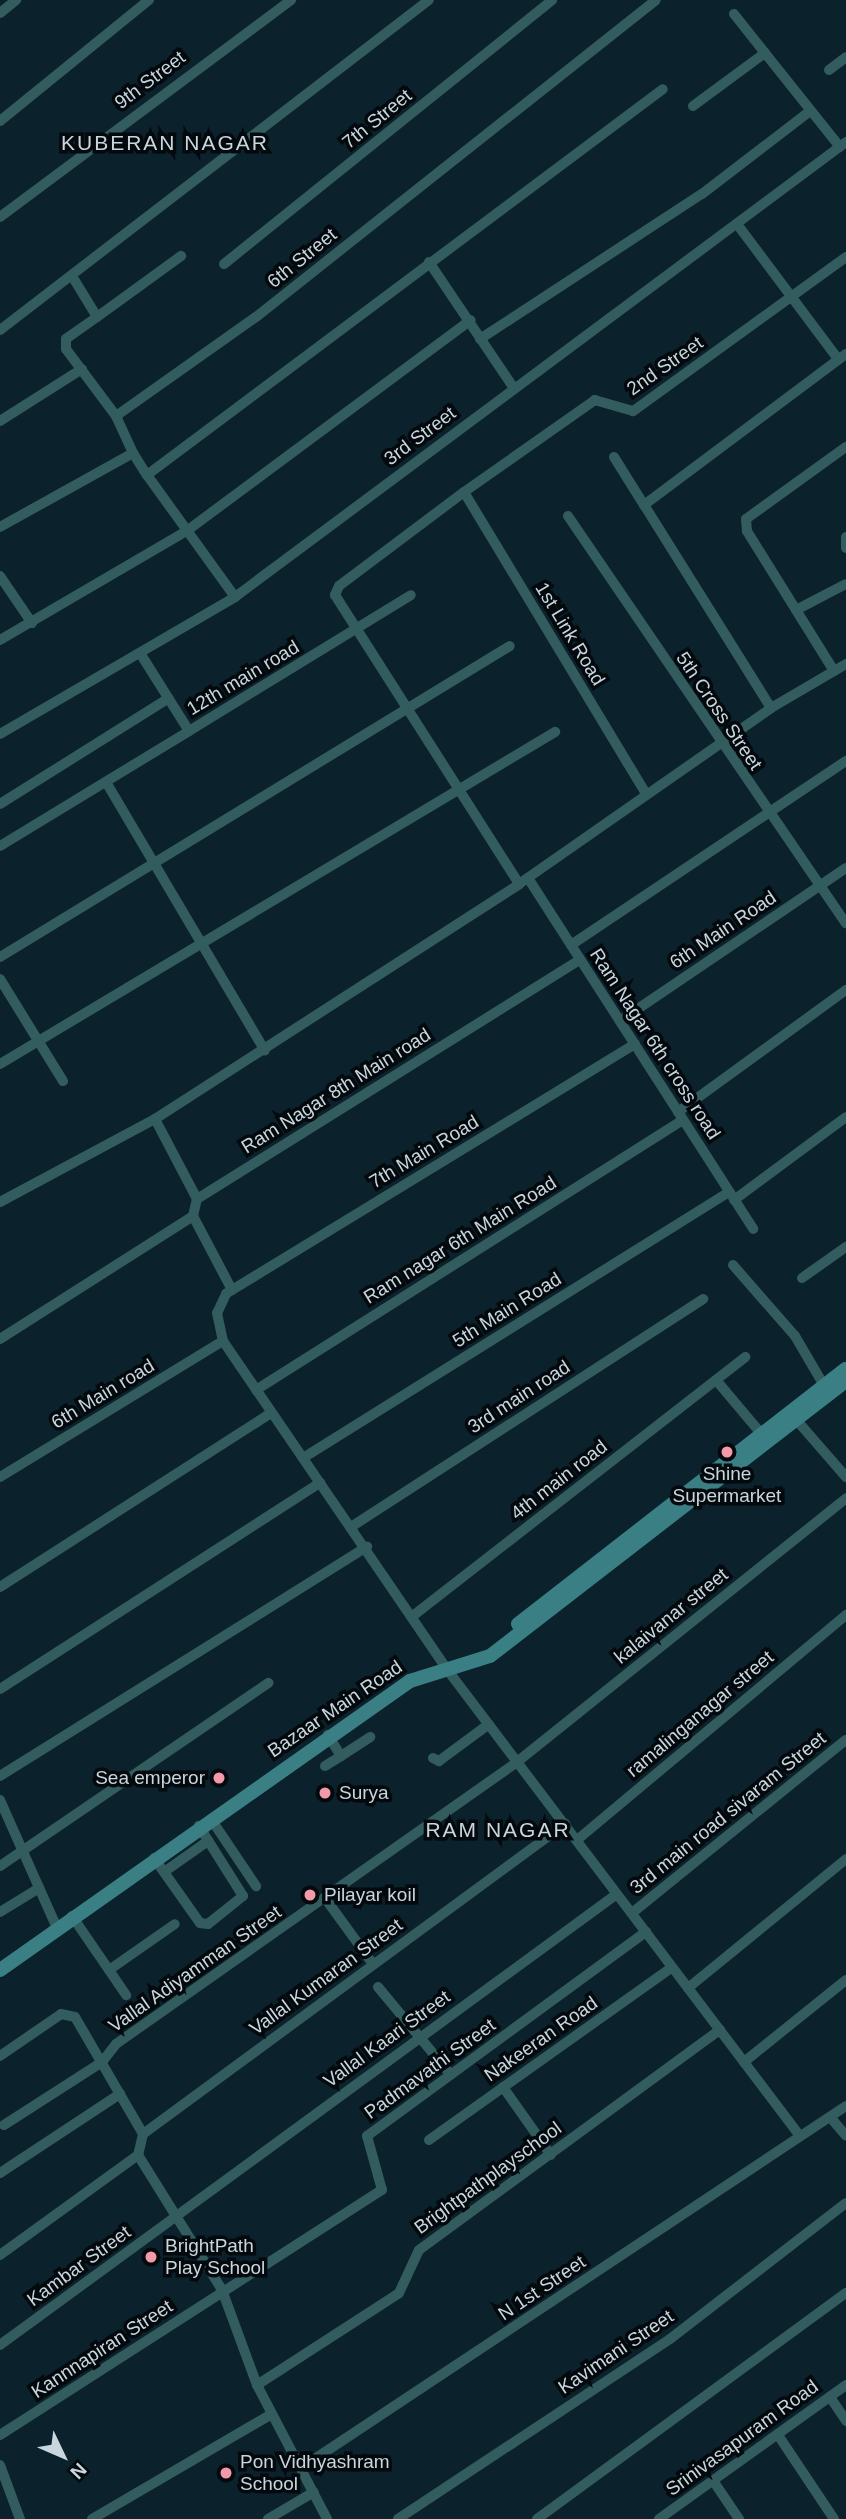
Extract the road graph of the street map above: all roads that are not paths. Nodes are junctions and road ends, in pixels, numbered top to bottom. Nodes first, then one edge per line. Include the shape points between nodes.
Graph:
1 (16, 0) edge
2 (149, 0) edge
3 (291, 0) edge
4 (429, 0) edge
5 (552, 0) edge
6 (656, 0) edge
7 (0, 13) edge
8 (734, 14) dead end
9 (765, 53) junction
10 (846, 57) edge
11 (829, 69) dead end
12 (663, 89) dead end
13 (692, 106) dead end
14 (809, 112) junction
15 (0, 121) edge
16 (843, 144) edge
17 (0, 217) edge
18 (737, 224) junction
19 (181, 256) dead end
20 (846, 257) edge
21 (429, 262) junction
22 (224, 264) dead end
23 (72, 276) junction
24 (792, 297) junction
25 (97, 317) junction
26 (471, 320) junction
27 (0, 330) edge
28 (480, 339) junction
29 (842, 356) edge
30 (82, 369) junction
31 (513, 387) junction
32 (116, 416) junction
33 (0, 421) edge
34 (846, 447) edge
35 (133, 453) junction
36 (614, 457) dead end
37 (147, 475) junction
38 (464, 492) junction
39 (643, 505) junction
40 (568, 516) dead end
41 (0, 527) edge
42 (188, 530) junction
43 (846, 537) edge
44 (846, 548) edge
45 (0, 576) edge
46 (846, 584) edge
47 (411, 595) dead end
48 (236, 597) junction
49 (796, 610) junction
50 (32, 623) junction
51 (358, 630) junction
52 (0, 640) edge
53 (510, 646) dead end
54 (140, 653) junction
55 (846, 664) edge
56 (834, 671) junction
57 (169, 698) junction
58 (409, 708) junction
59 (771, 708) junction
60 (190, 731) junction
61 (555, 732) dead end
62 (0, 734) edge
63 (721, 747) junction
64 (846, 761) edge
65 (106, 782) junction
66 (460, 791) junction
67 (646, 794) junction
68 (0, 804) edge
69 (768, 814) junction
70 (0, 846) edge
71 (158, 865) junction
72 (846, 868) edge
73 (524, 881) junction
74 (820, 885) junction
75 (846, 923) edge
76 (201, 945) junction
77 (571, 945) junction
78 (0, 957) edge
79 (580, 960) junction
80 (0, 979) edge
81 (846, 990) edge
82 (620, 1021) junction
83 (36, 1042) junction
84 (635, 1044) junction
85 (265, 1051) junction
86 (0, 1064) edge
87 (63, 1081) dead end
88 (680, 1116) junction
89 (846, 1117) edge
90 (155, 1119) junction
91 (731, 1196) junction
92 (197, 1199) junction
93 (0, 1202) edge
94 (193, 1216) junction
95 (753, 1229) dead end
96 (846, 1247) edge
97 (733, 1265) dead end
98 (802, 1278) dead end
99 (232, 1290) junction
100 (703, 1299) dead end
101 (0, 1339) edge
102 (223, 1341) junction
103 (745, 1357) dead end
104 (846, 1369) edge
105 (716, 1380) junction
106 (846, 1381) edge
107 (822, 1382) junction
108 (256, 1390) junction
109 (271, 1413) junction
110 (791, 1414) junction
111 (759, 1431) junction
112 (303, 1458) junction
113 (0, 1477) edge
114 (846, 1477) edge
115 (320, 1483) junction
116 (846, 1498) edge
117 (354, 1525) junction
118 (367, 1547) junction
119 (0, 1587) edge
120 (414, 1615) junction
121 (846, 1615) edge
122 (452, 1667) junction
123 (268, 1683) dead end
124 (0, 1689) edge
125 (489, 1724) junction
126 (328, 1735) junction
127 (370, 1737) dead end
128 (846, 1740) edge
129 (341, 1756) junction
130 (433, 1758) dead end
131 (517, 1762) junction
132 (326, 1766) dead end
133 (0, 1776) edge
134 (1, 1804) edge
135 (204, 1823) junction
136 (565, 1824) junction
137 (577, 1840) junction
138 (208, 1841) junction
139 (24, 1853) junction
140 (154, 1858) junction
141 (846, 1859) edge
142 (0, 1866) edge
143 (164, 1872) junction
144 (39, 1888) junction
145 (252, 1888) dead end
146 (617, 1894) junction
147 (325, 1898) junction
148 (0, 1912) edge
149 (632, 1913) junction
150 (72, 1916) junction
151 (175, 1924) dead end
152 (57, 1928) junction
153 (646, 1932) junction
154 (373, 1964) junction
155 (673, 1967) junction
156 (0, 1970) edge
157 (109, 1970) junction
158 (846, 1980) edge
159 (378, 1987) dead end
160 (688, 1988) junction
161 (126, 1995) dead end
162 (720, 2031) junction
163 (419, 2037) junction
164 (0, 2056) edge
165 (102, 2062) junction
166 (744, 2062) junction
167 (451, 2075) junction
168 (503, 2087) junction
169 (120, 2094) junction
170 (846, 2106) edge
171 (831, 2118) junction
172 (4, 2125) dead end
173 (143, 2134) junction
174 (800, 2136) junction
175 (846, 2136) edge
176 (429, 2140) dead end
177 (138, 2155) junction
178 (551, 2155) junction
179 (0, 2173) edge
180 (846, 2203) edge
181 (179, 2216) junction
182 (0, 2255) edge
183 (222, 2290) junction
184 (846, 2293) edge
185 (0, 2345) edge
186 (257, 2385) junction
187 (846, 2385) edge
188 (830, 2398) junction
189 (272, 2414) junction
190 (846, 2421) edge
191 (0, 2435) edge
192 (778, 2435) junction
193 (0, 2465) edge
194 (301, 2468) junction
195 (714, 2482) junction
196 (314, 2492) junction
197 (20, 2519) edge
198 (92, 2519) edge
199 (268, 2519) edge
200 (327, 2519) edge
201 (398, 2519) edge
202 (537, 2519) edge
203 (659, 2519) edge
204 (739, 2519) edge
205 (834, 2519) edge

1 - 7 street
2 - 15 street
3 - 17 street, 9th Street
4 - 23 street
5 - 22 street, 7th Street
6 - 32 street, 6th Street via 256,317
8 - 9 street
9 - 13 street
9 - 14 street
10 - 11 street
12 - 21 street
14 - 16 street
14 - 28 street via 702,194
16 - 18 street, 3rd Street
18 - 24 street
18 - 31 street, 3rd Street
19 - 25 street
20 - 24 street, 2nd Street
21 - 26 street
21 - 37 street
23 - 25 street
23 - 27 street
24 - 29 street
24 - 38 street, 2nd Street via 633,411 595,400
25 - 30 street via 64,344
26 - 28 street
26 - 42 street
28 - 31 street
29 - 39 street
30 - 32 street
30 - 33 street
31 - 48 street, 3rd Street
32 - 35 street
34 - 49 street via 746,519 747,531
35 - 37 street
35 - 41 street
36 - 39 street
37 - 42 street
38 - 51 street, Ram Nagar 6th cross road via 339,586 335,595
38 - 67 street, 1st Link Road
39 - 59 street
40 - 63 street, 5th Cross Street
42 - 48 street
42 - 50 street
43 - 44 street
45 - 50 street
46 - 49 street
47 - 51 street, 12th main road
48 - 54 street, 3rd Street
49 - 56 street
50 - 52 street
51 - 58 street, Ram Nagar 6th cross road
51 - 60 street, 12th main road
53 - 58 street
54 - 57 street, 12th main road
54 - 62 street, 3rd Street
55 - 56 street
56 - 59 street
57 - 60 street, 12th main road
57 - 68 street
58 - 66 street, Ram Nagar 6th cross road
58 - 71 street
59 - 63 street
60 - 65 street
61 - 66 street
63 - 67 street
63 - 69 street, 5th Cross Street
64 - 69 street
65 - 70 street
65 - 71 street
66 - 73 street, Ram Nagar 6th cross road
66 - 76 street
67 - 73 street
69 - 74 street, 5th Cross Street
69 - 77 street
71 - 76 street
71 - 78 street
72 - 74 street, 6th Main Road
73 - 77 street, Ram Nagar 6th cross road
73 - 85 street
74 - 75 street, 5th Cross Street
74 - 82 street, 6th Main Road
76 - 83 street
76 - 85 street
77 - 79 street, Ram Nagar 6th cross road
79 - 82 street, Ram Nagar 6th cross road
79 - 92 street, Ram Nagar 8th Main road
80 - 83 street
81 - 88 street
82 - 84 street, Ram Nagar 6th cross road
83 - 86 street
83 - 87 street
84 - 88 street, Ram Nagar 6th cross road
84 - 99 street, 7th Main Road
85 - 90 street
88 - 91 street, Ram Nagar 6th cross road
88 - 108 street, Ram nagar 6th Main Road
89 - 91 street, 5th Main Road
90 - 92 street
90 - 93 street
91 - 95 street, Ram Nagar 6th cross road
91 - 112 street, 5th Main Road
92 - 94 street
94 - 99 street
94 - 101 street
96 - 98 street
97 - 107 street via 795,1336
99 - 102 street via 217,1305
100 - 117 street, 3rd main road
102 - 108 street
102 - 113 street, 6th Main road
103 - 105 street, 4th main road
104 - 107 main road
105 - 111 street
105 - 120 street, 4th main road
106 - 110 main road
107 - 110 main road
108 - 109 street
109 - 112 street
109 - 119 street
110 - 111 main road
110 - 114 street
110 - 122 main road, Bazaar Main Road via 507,1645
111 - 122 main road
112 - 115 street
115 - 117 street
115 - 124 street
116 - 131 street, kalaivanar street
117 - 118 street
118 - 120 street
118 - 133 street
120 - 122 street
121 - 137 street, ramalinganagar street
122 - 125 street
122 - 126 main road, Bazaar Main Road via 410,1681
123 - 139 street
125 - 130 street via 439,1761
125 - 131 street
126 - 129 street
126 - 135 main road, Bazaar Main Road
127 - 129 street
128 - 149 street, 3rd main road sivaram Street
129 - 132 street
131 - 136 street
131 - 147 street, Vallal Adiyamman Street
134 - 139 street
135 - 138 street
135 - 140 main road, Bazaar Main Road
135 - 145 street
136 - 137 street
136 - 154 street, Vallal Kumaran Street
137 - 146 street
138 - 143 street
138 - 143 street via 243,1896 208,1924 200,1923
139 - 142 street
139 - 144 street
140 - 143 street
140 - 150 main road, Bazaar Main Road
141 - 160 street
144 - 148 street
144 - 152 street
146 - 149 street
146 - 163 street, Vallal Kaari Street
147 - 154 street
147 - 165 street, Vallal Adiyamman Street via 116,2044
149 - 153 street
150 - 152 main road, Bazaar Main Road
150 - 157 street
151 - 157 street
152 - 156 main road, Bazaar Main Road
153 - 155 street
153 - 167 street, Padmavathi Street
154 - 173 street, Vallal Kumaran Street
155 - 160 street
155 - 168 street, Nakeeran Road
157 - 161 street
158 - 166 street
159 - 163 street
160 - 162 street
162 - 166 street
162 - 178 street, Brightpathplayschool
163 - 167 street
163 - 181 street, Vallal Kaari Street
164 - 165 street via 70,2011
165 - 169 street
165 - 172 street, Vallal Adiyamman Street
166 - 174 street
167 - 183 street, Padmavathi Street via 365,2139 384,2180 382,2190
168 - 176 street, Nakeeran Road
168 - 178 street
169 - 173 street
169 - 179 street
170 - 171 street, N 1st Street
171 - 174 street, N 1st Street
171 - 175 street
173 - 177 street
174 - 194 street, N 1st Street
177 - 181 street
177 - 182 street
178 - 186 street, Brightpathplayschool via 419,2250 399,2293
180 - 201 street, Kavimani Street via 670,2339
181 - 183 street
181 - 185 street, Kambar Street
183 - 186 street
183 - 191 street, Kannnapiran Street
184 - 202 street
186 - 189 street
187 - 188 street, Srinivasapuram Road
188 - 190 street
188 - 192 street, Srinivasapuram Road
189 - 194 street
189 - 198 street
192 - 195 street, Srinivasapuram Road
192 - 205 street
193 - 197 street
194 - 196 street
195 - 203 street, Srinivasapuram Road
195 - 204 street
196 - 199 street
196 - 200 street

